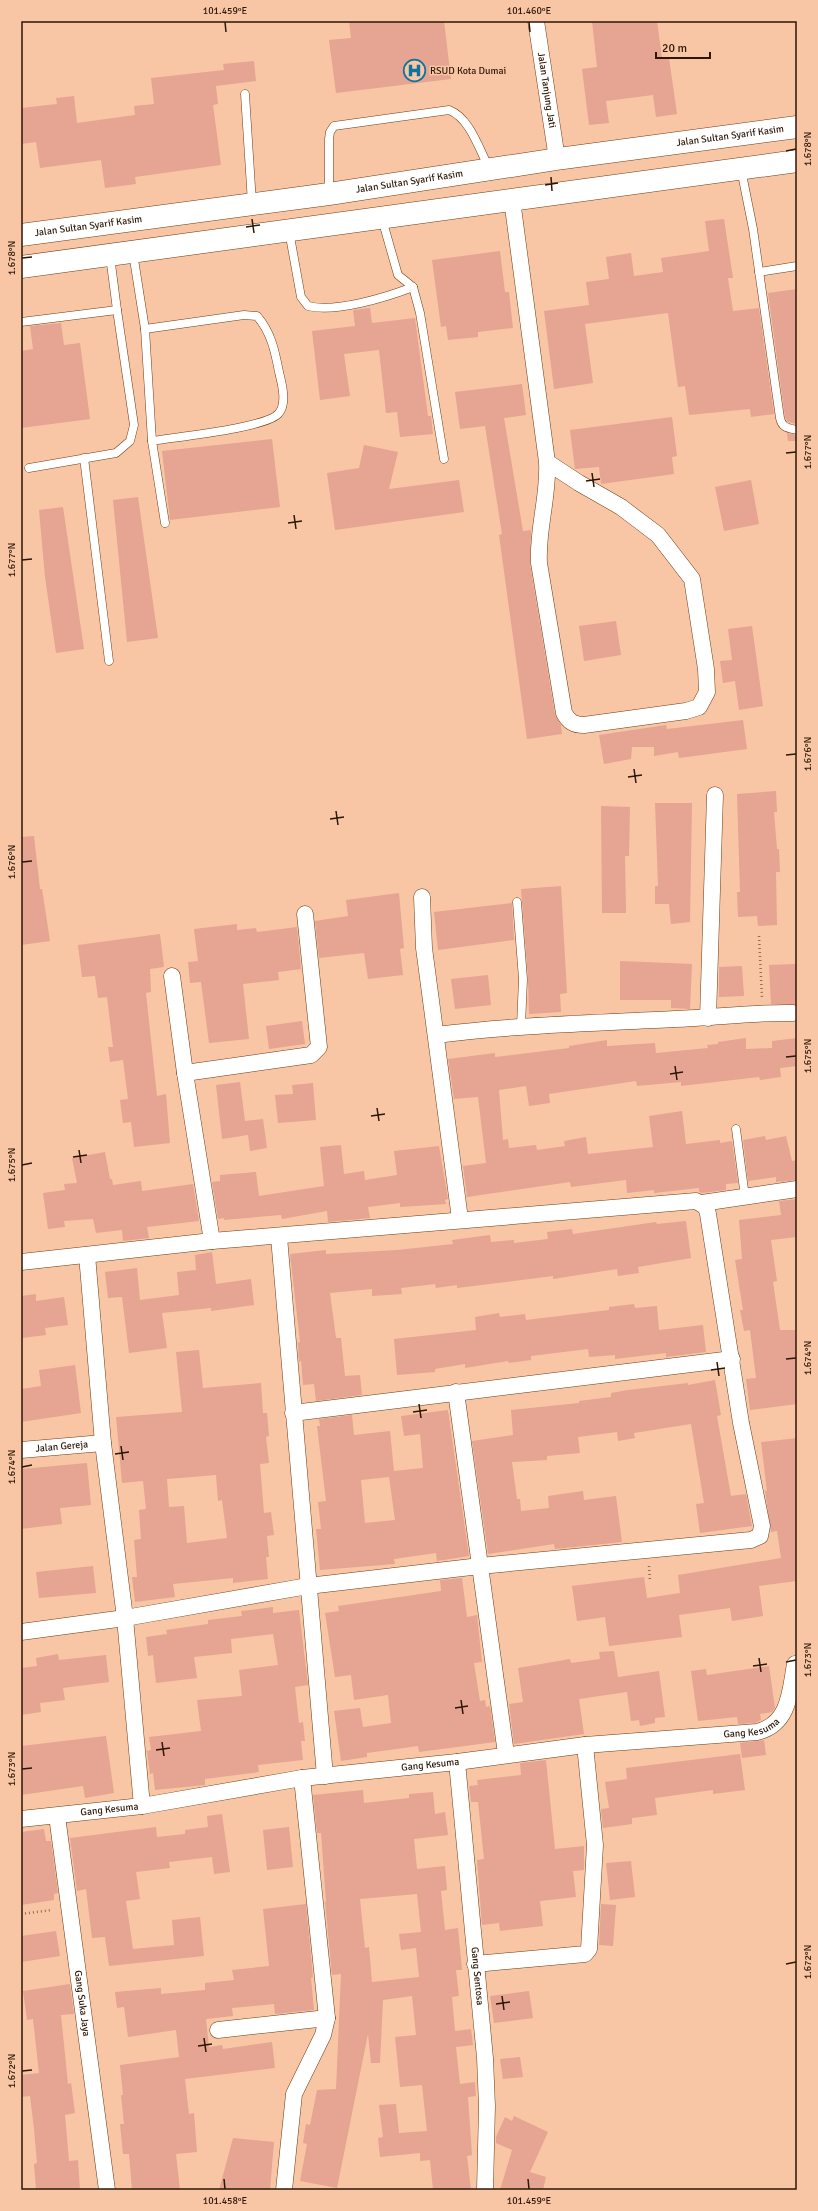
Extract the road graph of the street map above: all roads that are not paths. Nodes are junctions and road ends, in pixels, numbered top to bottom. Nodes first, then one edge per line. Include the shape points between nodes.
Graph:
1 (536, 21) edge
2 (245, 94) dead end
3 (797, 127) edge
4 (557, 159) junction
5 (797, 161) edge
6 (740, 169) junction
7 (490, 170) junction
8 (329, 194) junction
9 (512, 200) junction
10 (252, 204) junction
11 (382, 218) junction
12 (289, 231) junction
13 (21, 235) edge
14 (133, 252) junction
15 (110, 255) junction
16 (797, 266) edge
17 (21, 267) edge
18 (759, 272) junction
19 (413, 287) junction
20 (117, 310) junction
21 (21, 322) edge
22 (145, 329) junction
23 (797, 430) edge
24 (152, 440) junction
25 (84, 458) junction
26 (444, 459) dead end
27 (547, 462) junction
28 (29, 468) dead end
29 (165, 523) dead end
30 (109, 660) dead end
31 (715, 795) dead end
32 (422, 897) dead end
33 (517, 902) dead end
34 (305, 914) dead end
35 (172, 976) dead end
36 (793, 1013) dead end
37 (708, 1018) junction
38 (521, 1026) junction
39 (436, 1035) junction
40 (184, 1073) junction
41 (736, 1130) dead end
42 (797, 1190) edge
43 (745, 1197) junction
44 (702, 1203) junction
45 (460, 1219) junction
46 (279, 1237) junction
47 (212, 1241) junction
48 (87, 1255) junction
49 (21, 1262) edge
50 (732, 1360) junction
51 (456, 1392) junction
52 (293, 1413) junction
53 (103, 1443) junction
54 (21, 1450) edge
55 (480, 1566) junction
56 (308, 1586) junction
57 (125, 1618) junction
58 (21, 1632) edge
59 (795, 1664) dead end
60 (585, 1745) junction
61 (506, 1754) junction
62 (458, 1762) junction
63 (325, 1776) junction
64 (302, 1778) junction
65 (142, 1806) junction
66 (57, 1816) junction
67 (21, 1819) edge
68 (475, 1964) junction
69 (327, 2018) junction
70 (218, 2030) dead end
71 (107, 2190) edge
72 (284, 2190) edge
73 (485, 2190) edge

1 - 4 street, Jalan Tanjung Jati
2 - 10 lane
3 - 4 street, Jalan Sultan Syarif Kasim
4 - 7 street, Jalan Sultan Syarif Kasim
5 - 6 street
6 - 9 street
6 - 18 lane
7 - 8 street, Jalan Sultan Syarif Kasim
7 - 8 lane via 465,122 449,110 334,126 330,132
8 - 10 street, Jalan Sultan Syarif Kasim
9 - 11 street
9 - 27 street
10 - 13 street, Jalan Sultan Syarif Kasim
11 - 12 street
11 - 19 lane via 398,275
12 - 14 street
12 - 19 lane via 301,297 308,306 322,308 384,299
14 - 15 street
14 - 22 lane
15 - 17 street
15 - 20 lane
16 - 18 lane
18 - 23 lane via 781,424
19 - 26 lane via 420,314
20 - 21 lane
20 - 25 lane via 134,425 133,435 125,447 116,453
22 - 24 lane
22 - 24 lane via 244,315 257,316 266,326 274,345 283,396 281,409 272,420
24 - 29 lane
25 - 28 lane
25 - 30 lane
27 - 27 street via 621,507 658,535 692,579 706,669 707,692 699,707 686,712 584,725 575,725 567,720 539,563 538,549 548,475
31 - 37 street
32 - 39 street via 424,948
33 - 38 lane via 523,979
34 - 40 street via 319,1047 316,1052 311,1055
35 - 40 street
36 - 37 street via 763,1012
37 - 38 street
38 - 39 street
39 - 45 street
40 - 47 street
41 - 43 lane
42 - 43 street
43 - 44 street
44 - 45 street via 687,1201
44 - 50 street via 708,1214
45 - 46 street
46 - 47 street
46 - 52 street
47 - 48 street
48 - 49 street
48 - 53 street
50 - 51 street
50 - 55 street via 741,1423 761,1520 760,1536 751,1540
51 - 52 street
51 - 55 street
52 - 56 street
53 - 54 street, Jalan Gereja
53 - 57 street
55 - 56 street
55 - 61 street
56 - 57 street
56 - 63 street
57 - 58 street
57 - 65 street
59 - 60 street, Gang Kesuma via 788,1704 776,1723 768,1729
60 - 61 street, Gang Kesuma
60 - 68 street via 595,1845 590,1949 585,1954
61 - 62 street, Gang Kesuma
62 - 63 street, Gang Kesuma
62 - 68 street, Gang Sentosa
63 - 64 street, Gang Kesuma
64 - 65 street, Gang Kesuma
64 - 69 street
65 - 66 street, Gang Kesuma
66 - 67 street, Gang Kesuma
66 - 71 street, Gang Suka Jaya
68 - 73 street, Gang Sentosa via 486,2072
69 - 70 street
69 - 72 street via 323,2035 294,2094

